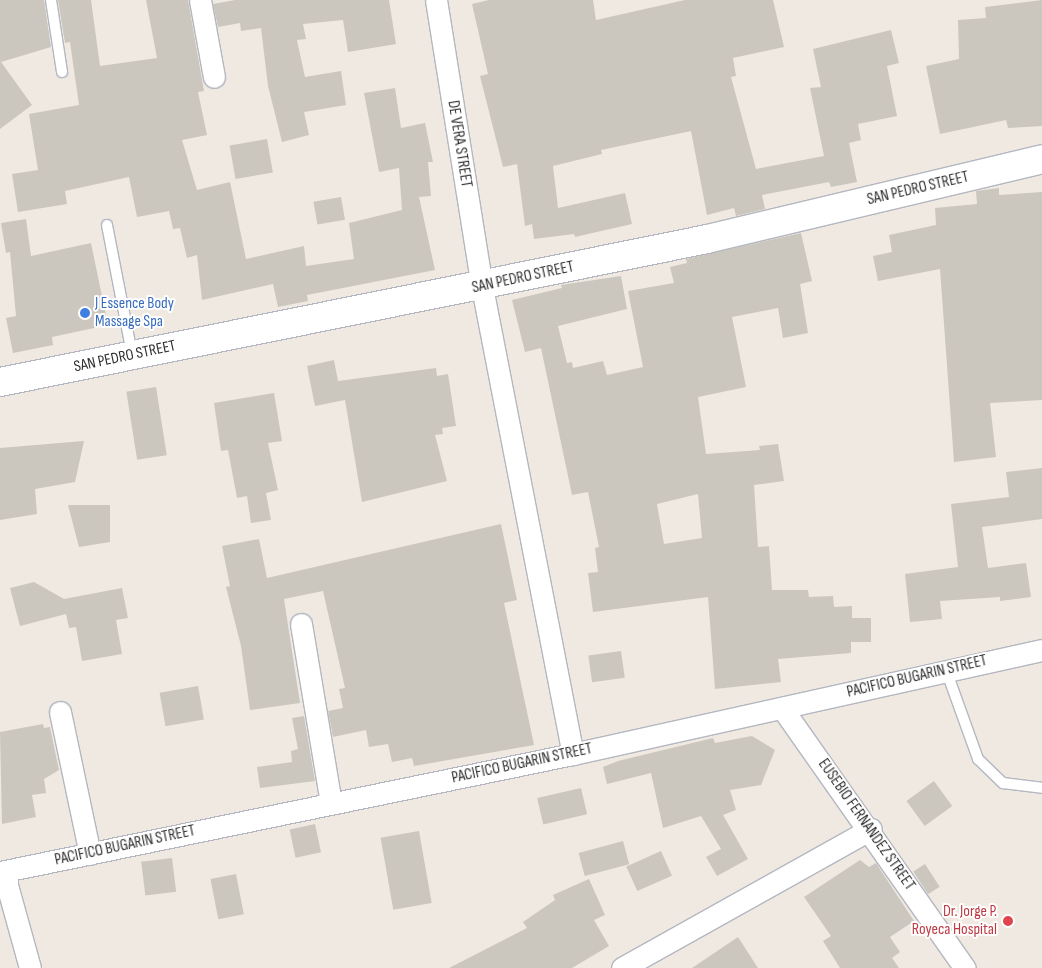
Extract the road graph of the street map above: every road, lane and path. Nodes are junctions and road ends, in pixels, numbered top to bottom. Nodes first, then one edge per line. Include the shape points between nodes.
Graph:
1 (51, 0) edge
2 (200, 0) edge
3 (436, 0) edge
4 (62, 72) dead end
5 (214, 77) dead end
6 (1042, 159) edge
7 (107, 225) dead end
8 (482, 287) junction
9 (132, 355) junction
10 (0, 382) edge
11 (301, 624) dead end
12 (1042, 650) edge
13 (945, 670) junction
14 (782, 708) junction
15 (60, 712) dead end
16 (573, 754) junction
17 (1042, 788) edge
18 (331, 803) junction
19 (871, 829) junction
20 (90, 854) junction
21 (4, 872) edge
22 (30, 968) edge
23 (622, 968) edge
24 (965, 968) edge

1 - 4 lane
2 - 5 street
3 - 8 street, DE VERA STREET
6 - 8 street, SAN PEDRO STREET via 707,239
7 - 9 lane
8 - 9 street, SAN PEDRO STREET
8 - 16 street, DE VERA STREET
9 - 10 street, SAN PEDRO STREET
11 - 18 street
12 - 13 street, PACIFICO BUGARIN STREET
13 - 14 street, PACIFICO BUGARIN STREET
13 - 17 lane via 978,759 1003,783
14 - 16 street, PACIFICO BUGARIN STREET
14 - 19 street, EUSEBIO FERNANDEZ STREET
15 - 20 street
16 - 18 street, PACIFICO BUGARIN STREET
18 - 20 street, PACIFICO BUGARIN STREET
19 - 23 street
19 - 24 street, EUSEBIO FERNANDEZ STREET
20 - 21 street, PACIFICO BUGARIN STREET
21 - 22 street

